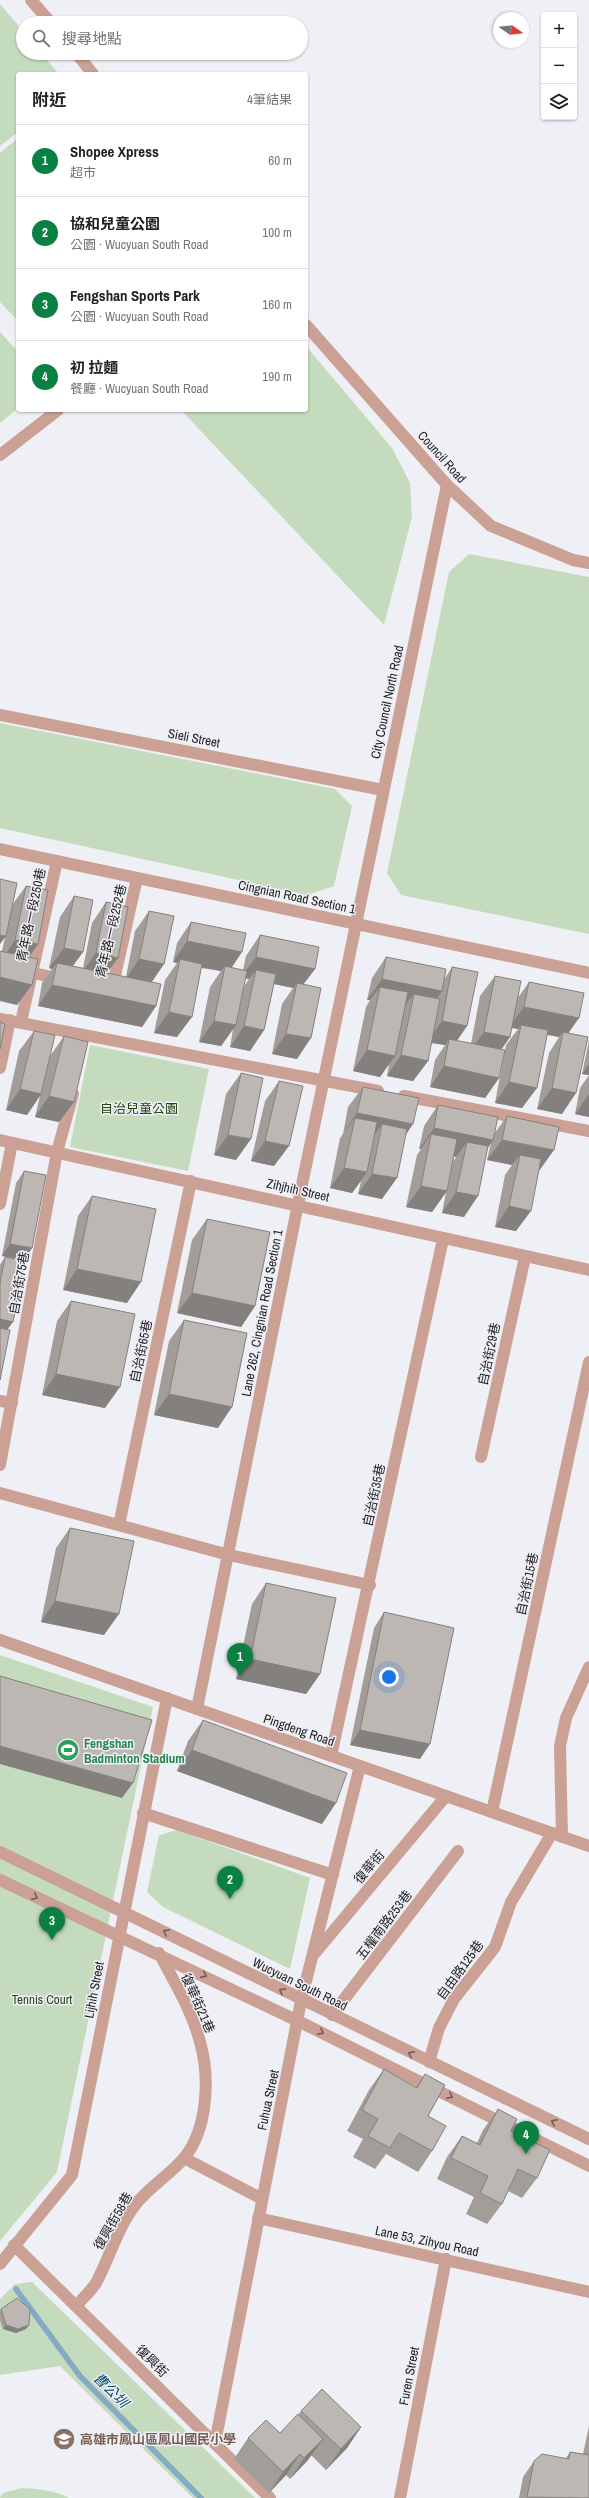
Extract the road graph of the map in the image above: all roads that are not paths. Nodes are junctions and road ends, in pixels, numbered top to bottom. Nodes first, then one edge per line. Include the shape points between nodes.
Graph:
1 (31, 0) edge
2 (45, 16) edge
3 (82, 60) edge
4 (91, 72) edge
5 (308, 327) edge
6 (55, 412) edge
7 (0, 455) edge
8 (447, 485) junction
9 (589, 563) edge
10 (0, 715) edge
11 (383, 790) junction
12 (0, 849) edge
13 (57, 861) junction
14 (137, 878) junction
15 (357, 924) junction
16 (0, 966) edge
17 (589, 973) edge
18 (33, 974) junction
19 (76, 982) edge
20 (98, 986) edge
21 (112, 989) junction
22 (126, 992) edge
23 (10, 1020) edge
24 (88, 1035) junction
25 (84, 1050) edge
26 (0, 1068) edge
27 (77, 1079) edge
28 (324, 1080) junction
29 (589, 1131) edge
30 (0, 1140) edge
31 (12, 1143) junction
32 (57, 1152) junction
33 (191, 1181) junction
34 (0, 1204) edge
35 (298, 1204) junction
36 (443, 1239) junction
37 (525, 1257) junction
38 (589, 1270) edge
39 (589, 1362) edge
40 (6, 1402) edge
41 (481, 1457) dead end
42 (0, 1465) edge
43 (0, 1493) edge
44 (119, 1526) junction
45 (229, 1556) junction
46 (370, 1585) junction
47 (0, 1640) edge
48 (589, 1667) edge
49 (167, 1698) junction
50 (197, 1709) junction
51 (332, 1756) junction
52 (360, 1766) junction
53 (446, 1796) junction
54 (492, 1812) junction
55 (143, 1813) junction
56 (557, 1835) junction
57 (589, 1846) edge
58 (458, 1851) dead end
59 (0, 1852) edge
60 (333, 1875) junction
61 (0, 1880) edge
62 (123, 1911) junction
63 (119, 1936) junction
64 (159, 1954) junction
65 (313, 1956) junction
66 (301, 2001) junction
67 (332, 2015) junction
68 (298, 2021) junction
69 (429, 2062) junction
70 (589, 2139) edge
71 (184, 2158) junction
72 (589, 2166) edge
73 (262, 2199) junction
74 (258, 2218) junction
75 (14, 2246) junction
76 (446, 2259) junction
77 (0, 2264) edge
78 (589, 2292) edge
79 (76, 2306) junction
80 (215, 2443) junction
81 (270, 2498) edge
82 (400, 2498) edge

1 - 2 street
3 - 4 street
5 - 8 street, Council Road
6 - 7 street
8 - 9 street, Council Road via 491,526 573,560
8 - 11 street, City Council North Road
10 - 11 street, Sieli Street
11 - 15 street, City Council North Road
12 - 13 street, Cingnian Road Section 1
13 - 14 street, Cingnian Road Section 1
13 - 18 street, 青年路一段250巷
14 - 15 street, Cingnian Road Section 1
14 - 21 street, 青年路一段252巷
15 - 17 street, Cingnian Road Section 1
15 - 28 street, Lane 262, Cingnian Road Section 1
16 - 18 street
18 - 19 street
18 - 23 street, 青年路一段250巷
20 - 21 street
21 - 22 street
23 - 24 street
23 - 26 street, 青年路一段250巷
24 - 25 street
24 - 28 street
27 - 32 street, 自治街75巷
28 - 29 street
28 - 35 street, Lane 262, Cingnian Road Section 1
30 - 31 street, Zihjhih Street
31 - 32 street, Zihjhih Street
31 - 34 street
32 - 33 street, Zihjhih Street
32 - 40 street, 自治街75巷
33 - 35 street, Zihjhih Street
33 - 44 street, 自治街65巷
35 - 36 street, Zihjhih Street
35 - 45 street, Lane 262, Cingnian Road Section 1
36 - 37 street, Zihjhih Street
36 - 46 street, 自治街35巷
37 - 38 street, Zihjhih Street
37 - 41 street, 自治街29巷
39 - 54 street, 自治街15巷
40 - 42 street, 自治街75巷
43 - 44 street
44 - 45 street
45 - 46 street
45 - 50 street, Lane 262, Cingnian Road Section 1
46 - 51 street, 自治街35巷
47 - 49 street, Pingdeng Road
48 - 56 street via 566,1718 560,1746
49 - 50 street, Pingdeng Road
49 - 55 street, Lijhih Street
50 - 51 street, Pingdeng Road
51 - 52 street, Pingdeng Road
52 - 53 street, Pingdeng Road
52 - 60 street, Fuhua Street
53 - 54 street, Pingdeng Road
53 - 65 street, 復華街
54 - 56 street, Pingdeng Road
55 - 60 street
55 - 62 street, Lijhih Street
56 - 57 street, Pingdeng Road
56 - 69 street, 自由路125巷 via 511,1902 495,1947 454,1999 439,2028
58 - 67 street, 五權南路253巷
59 - 62 street, Wucyuan South Road
60 - 65 street, Fuhua Street
61 -> 63 street
62 - 63 street, Lijhih Street
66 -> 62 street, Wucyuan South Road
63 - 64 street
63 - 75 street, Lijhih Street via 72,2175
64 -> 68 street
64 - 71 street, 復華街21巷 via 182,1998 201,2050 206,2088 203,2122
65 - 66 street, Fuhua Street
66 - 67 street, Wucyuan South Road
66 - 68 street, Fuhua Street
69 -> 67 street, Wucyuan South Road
68 -> 72 street
68 - 73 street, Fuhua Street
70 -> 69 street, Wucyuan South Road
71 - 73 street
71 - 79 street, 復興街58巷 via 157,2180 135,2205 117,2235 95,2284
73 - 74 street, Fuhua Street
74 - 76 street, Lane 53, Zihyou Road
74 - 80 street, Fuhua Street
75 - 77 street, Lijhih Street
75 - 79 street, 復興街
76 - 78 street, Lane 53, Zihyou Road
76 - 82 street, Furen Street
79 - 80 street, 復興街
80 - 81 street, 復興街

